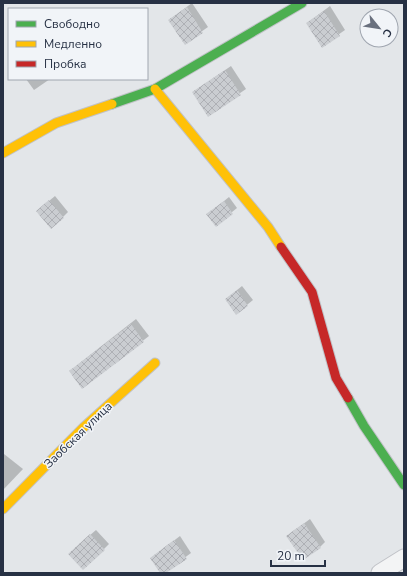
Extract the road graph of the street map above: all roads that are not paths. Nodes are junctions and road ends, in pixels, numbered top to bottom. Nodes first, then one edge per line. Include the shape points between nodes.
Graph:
1 (302, 3) edge
2 (156, 89) junction
3 (3, 153) edge
4 (155, 363) dead end
5 (404, 485) edge
6 (3, 509) edge
7 (404, 558) edge
8 (380, 573) edge

1 - 2 street
2 - 3 street via 56,123
2 - 5 street via 268,227 312,292 336,378 364,426
4 - 6 street, Заобская улица via 84,427
7 - 8 street

